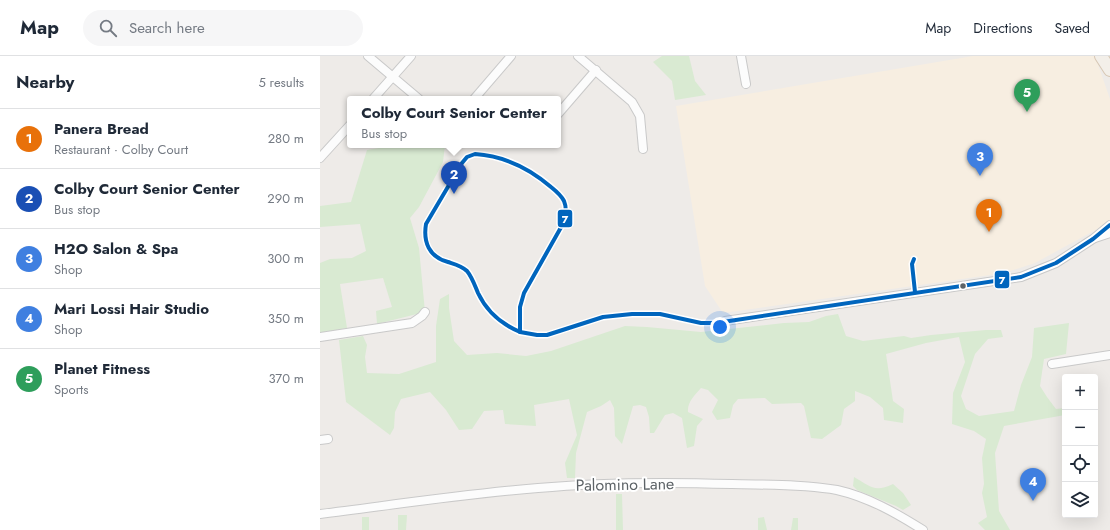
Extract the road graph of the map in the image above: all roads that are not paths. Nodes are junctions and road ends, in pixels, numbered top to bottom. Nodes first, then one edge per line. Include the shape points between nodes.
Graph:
1 (368, 56) edge
2 (411, 56) edge
3 (511, 56) edge
4 (578, 56) edge
5 (741, 56) edge
6 (596, 70) junction
7 (393, 77) junction
8 (746, 84) dead end
9 (376, 96) edge
10 (415, 96) edge
11 (477, 96) edge
12 (561, 111) edge
13 (347, 128) edge
14 (643, 149) dead end
15 (320, 158) edge
16 (1110, 225) edge
17 (1110, 233) edge
18 (1093, 239) junction
19 (425, 312) dead end
20 (725, 321) dead end
21 (320, 337) edge
22 (1110, 355) edge
23 (1052, 364) dead end
24 (320, 514) edge
25 (923, 530) edge

1 - 7 street
2 - 7 street
3 - 11 street
4 - 6 street
5 - 8 street
6 - 12 street
6 - 14 street via 637,109
7 - 9 street
7 - 10 street
13 - 15 street
16 - 18 street
17 - 18 street
18 - 20 street via 1056,263 1021,277
19 - 21 street via 412,323
22 - 23 street
24 - 25 street, Palomino Lane via 538,488 696,483 836,490 882,506

